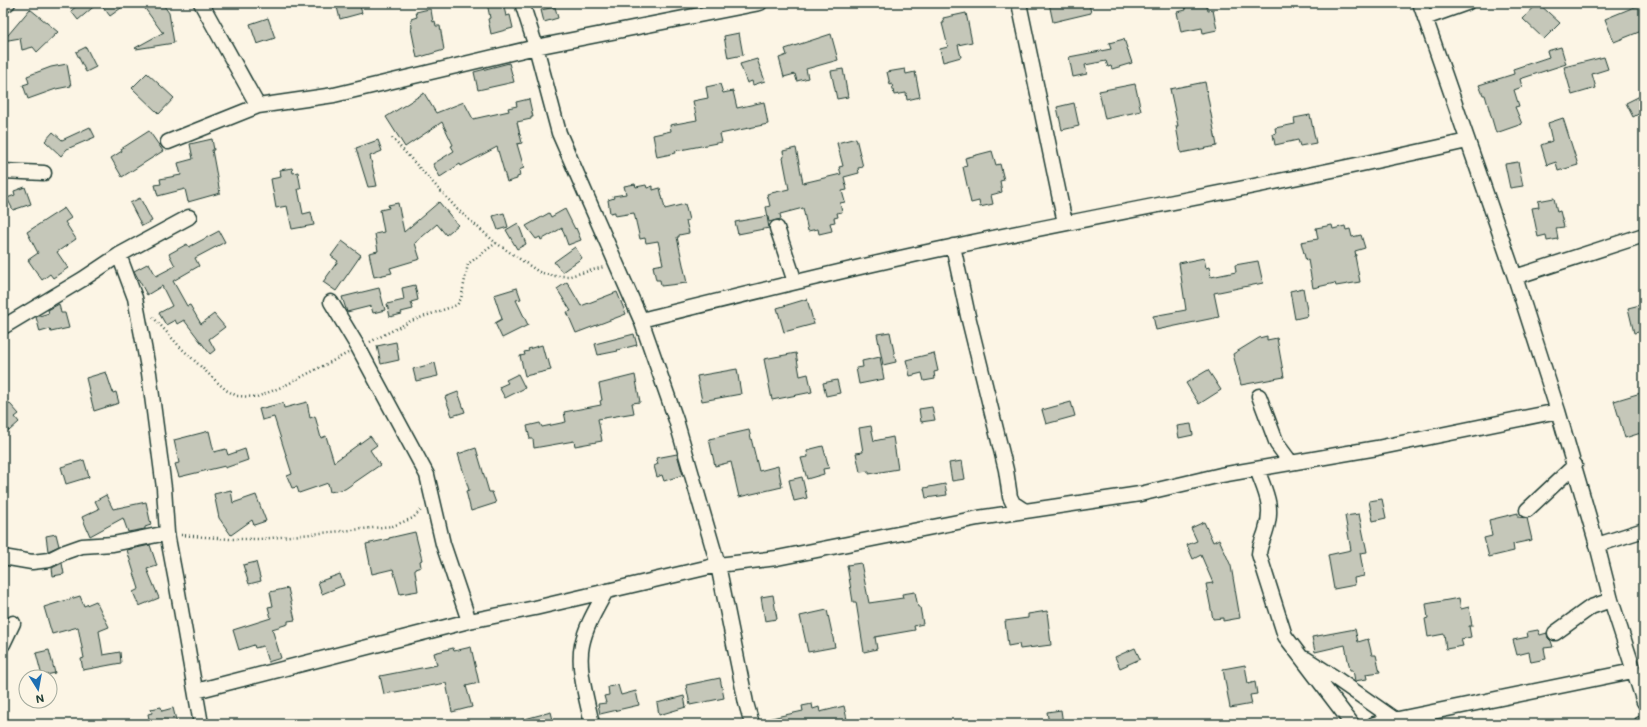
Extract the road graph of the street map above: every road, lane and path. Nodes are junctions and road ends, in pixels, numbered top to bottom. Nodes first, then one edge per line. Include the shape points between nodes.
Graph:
1 (8, 3) edge
2 (201, 3) edge
3 (522, 3) edge
4 (760, 3) edge
5 (1019, 3) edge
6 (1420, 3) edge
7 (1467, 3) edge
8 (3, 6) edge
9 (721, 7) edge
10 (1425, 18) junction
11 (536, 46) junction
12 (258, 106) junction
13 (392, 138) dead end
14 (1467, 141) junction
15 (168, 142) dead end
16 (3, 171) edge
17 (44, 173) dead end
18 (189, 217) dead end
19 (1065, 223) junction
20 (777, 228) dead end
21 (1644, 235) edge
22 (496, 243) junction
23 (954, 246) junction
24 (118, 255) junction
25 (616, 264) junction
26 (1514, 277) junction
27 (795, 282) junction
28 (331, 302) dead end
29 (150, 314) dead end
30 (642, 320) junction
31 (3, 327) edge
32 (358, 347) junction
33 (1259, 396) dead end
34 (1558, 411) junction
35 (1291, 463) junction
36 (1575, 465) junction
37 (1257, 469) junction
38 (432, 500) junction
39 (1527, 510) dead end
40 (1025, 511) junction
41 (1644, 530) edge
42 (167, 533) junction
43 (1597, 545) junction
44 (3, 557) edge
45 (718, 565) junction
46 (606, 591) junction
47 (1611, 600) junction
48 (470, 621) junction
49 (13, 623) dead end
50 (1555, 633) dead end
51 (3, 644) edge
52 (1298, 654) junction
53 (1633, 671) junction
54 (196, 691) junction
55 (1644, 702) edge
56 (1393, 722) edge
57 (1644, 723) edge
58 (200, 724) edge
59 (592, 724) edge
60 (752, 724) edge
61 (1352, 724) edge
62 (1374, 724) edge
63 (1641, 724) edge

1 - 8 street
2 - 12 street
3 - 11 street
4 - 9 street
5 - 19 street
6 - 10 street
7 - 10 street
9 - 11 street
10 - 14 street
11 - 12 street via 334,95
11 - 25 street via 559,132
12 - 15 street
13 - 22 path via 458,210
14 - 19 street via 1364,165
14 - 26 street
16 - 17 street
18 - 24 street
19 - 23 street
20 - 27 street
21 - 26 street
22 - 25 path via 539,272 553,276 570,276
22 - 32 path via 468,264 461,299 455,307 411,321
23 - 27 street
23 - 40 street via 1010,497 1013,503
24 - 31 street
24 - 42 street via 134,298 148,373 164,488
25 - 30 street
26 - 34 street
27 - 30 street
28 - 32 street
29 - 32 path via 186,353 226,390 237,396 257,397 319,369
30 - 45 street via 676,420
32 - 38 street via 427,475
33 - 35 street via 1277,444
34 - 35 street
34 - 36 street
35 - 37 street
36 - 39 street
36 - 43 street
37 - 40 street via 1140,494
37 - 52 street via 1270,506 1259,554 1285,636
38 - 42 path via 413,518 393,526 260,539
38 - 48 street via 443,544
40 - 45 street via 777,558
41 - 43 street
42 - 44 street via 113,544 82,546 50,560 32,562
42 - 54 street
43 - 47 street
45 - 46 street
45 - 60 street
46 - 48 street
46 - 59 street via 590,621 582,645 581,662
47 - 50 street via 1591,607
47 - 53 street
48 - 54 street
49 - 51 street
52 - 56 street via 1334,676
52 - 61 street
53 - 55 street
53 - 56 street
54 - 58 street
56 - 62 street
57 - 63 street

